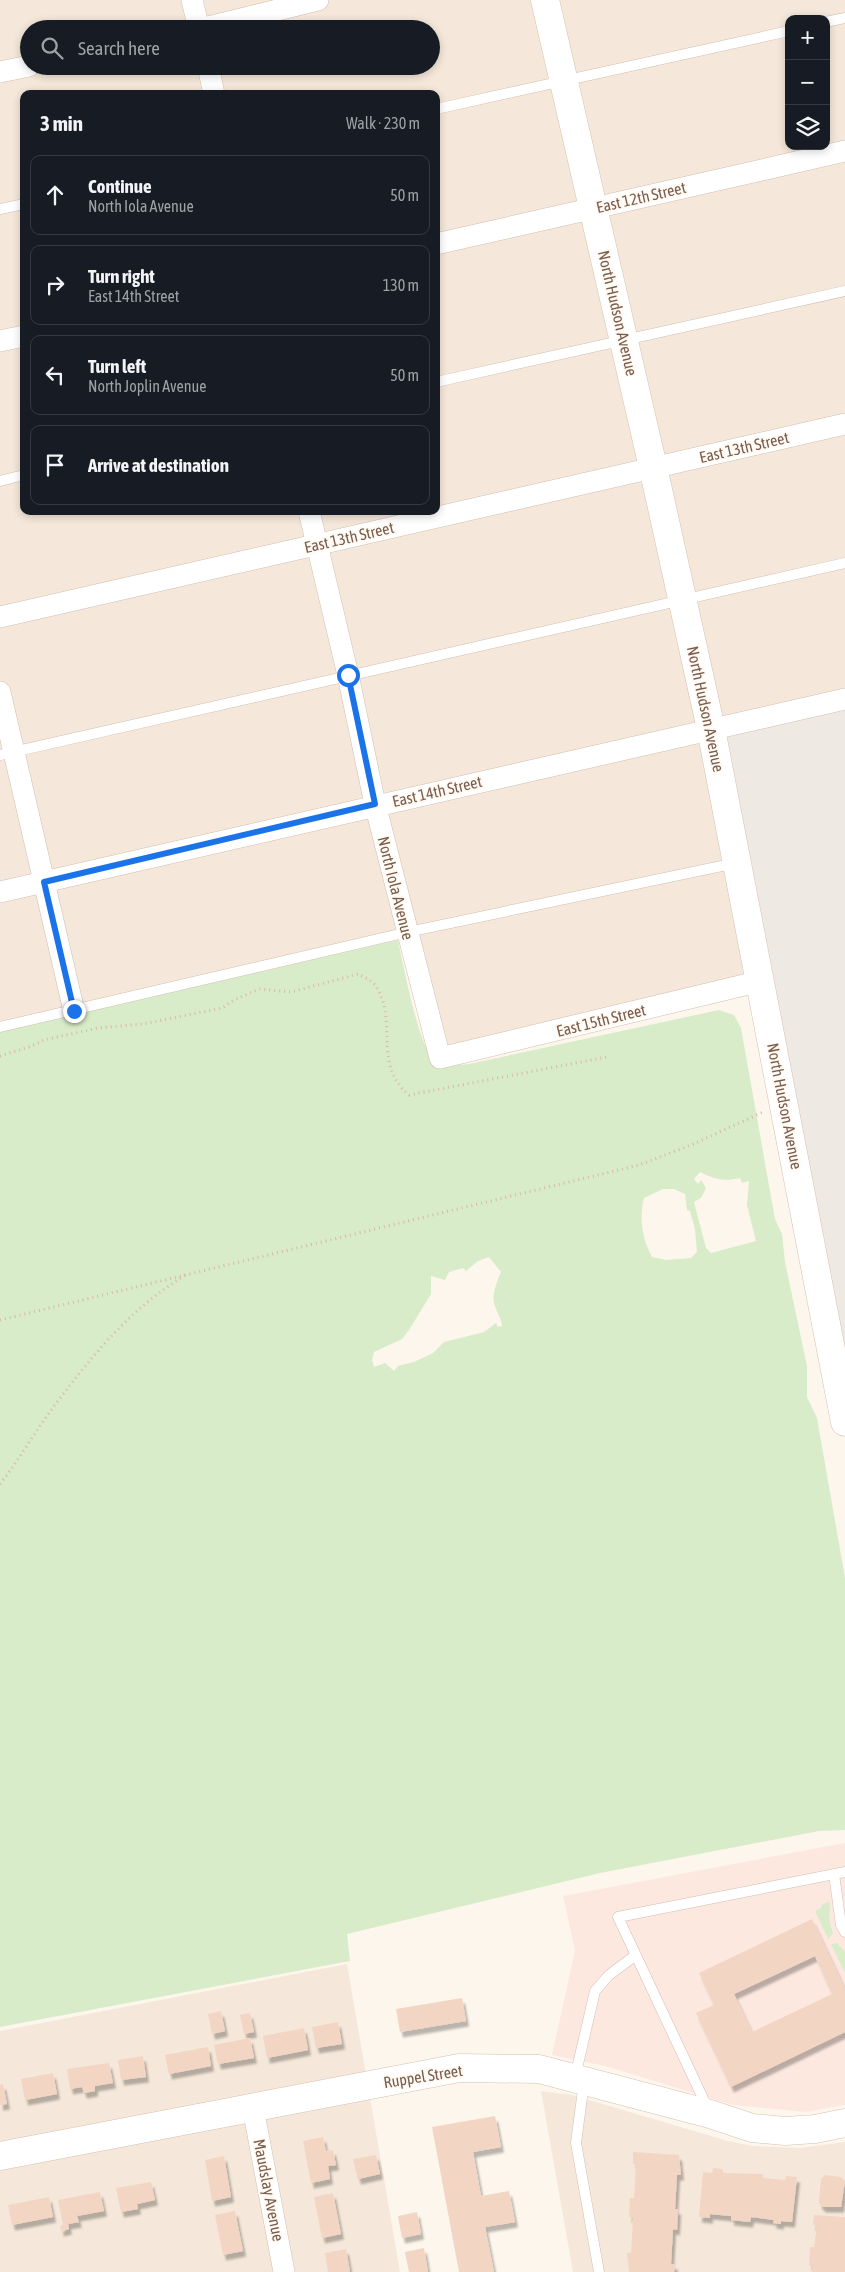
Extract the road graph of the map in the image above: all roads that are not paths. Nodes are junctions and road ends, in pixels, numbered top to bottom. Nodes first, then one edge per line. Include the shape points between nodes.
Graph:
1 (192, 0) edge
2 (318, 0) edge
3 (545, 0) edge
4 (845, 18) edge
5 (198, 20) edge
6 (237, 20) edge
7 (830, 21) edge
8 (785, 31) edge
9 (20, 68) edge
10 (0, 72) edge
11 (210, 75) edge
12 (564, 80) junction
13 (213, 90) edge
14 (440, 109) edge
15 (845, 151) edge
16 (20, 205) edge
17 (594, 208) junction
18 (0, 209) edge
19 (440, 243) edge
20 (845, 291) edge
21 (20, 337) edge
22 (624, 338) junction
23 (0, 341) edge
24 (440, 381) edge
25 (845, 424) edge
26 (654, 468) junction
27 (20, 477) edge
28 (0, 481) edge
29 (309, 515) edge
30 (316, 545) junction
31 (845, 562) edge
32 (682, 599) junction
33 (0, 617) edge
34 (348, 675) junction
35 (0, 692) edge
36 (845, 699) edge
37 (711, 729) junction
38 (7, 754) edge
39 (375, 804) junction
40 (738, 863) junction
41 (44, 882) junction
42 (0, 892) edge
43 (408, 932) junction
44 (761, 981) junction
45 (74, 1011) junction
46 (0, 1027) edge
47 (440, 1058) joint
48 (845, 1422) edge
49 (840, 1873) edge
50 (845, 1932) edge
51 (636, 1955) junction
52 (580, 2080) junction
53 (253, 2108) junction
54 (710, 2114) junction
55 (845, 2123) edge
56 (0, 2156) edge
57 (284, 2272) edge
58 (599, 2272) edge

1 - 5 street
2 - 6 street
3 - 12 main road, North Hudson Avenue
4 - 7 lane
8 - 12 lane
9 - 10 street
11 - 13 street
12 - 14 lane
12 - 17 main road, North Hudson Avenue
15 - 17 street, East 12th Street
16 - 18 lane
17 - 19 street, East 12th Street
17 - 22 main road, North Hudson Avenue
20 - 22 lane
21 - 23 street
22 - 24 lane
22 - 26 main road, North Hudson Avenue
25 - 26 street, East 13th Street
26 - 30 street, East 13th Street
26 - 32 main road, North Hudson Avenue
27 - 28 lane
29 - 30 street, North Iola Avenue
30 - 33 street, East 13th Street
30 - 34 street, North Iola Avenue
31 - 32 lane
32 - 34 lane
32 - 37 main road, North Hudson Avenue
34 - 38 lane
34 - 39 street, North Iola Avenue
35 - 38 street
36 - 37 street, East 14th Street
37 - 39 street, East 14th Street
37 - 40 main road, North Hudson Avenue
38 - 41 street
39 - 41 street, East 14th Street
39 - 43 street, North Iola Avenue
40 - 43 lane
40 - 44 main road, North Hudson Avenue
41 - 42 street, East 14th Street
41 - 45 street
43 - 45 lane
43 - 47 street, North Iola Avenue
44 - 47 street, East 15th Street
44 - 48 main road, North Hudson Avenue
45 - 46 lane
49 - 50 lane
49 - 51 lane via 618,1917
51 - 52 lane via 609,1975 595,1991
51 - 54 lane
52 - 53 main road, Ruppel Street via 539,2069 459,2068
52 - 54 main road, Ruppel Street
52 - 58 lane via 576,2143
53 - 56 main road, Ruppel Street
53 - 57 street, Maudslay Avenue
54 - 55 main road, Ruppel Street via 752,2128 785,2131

